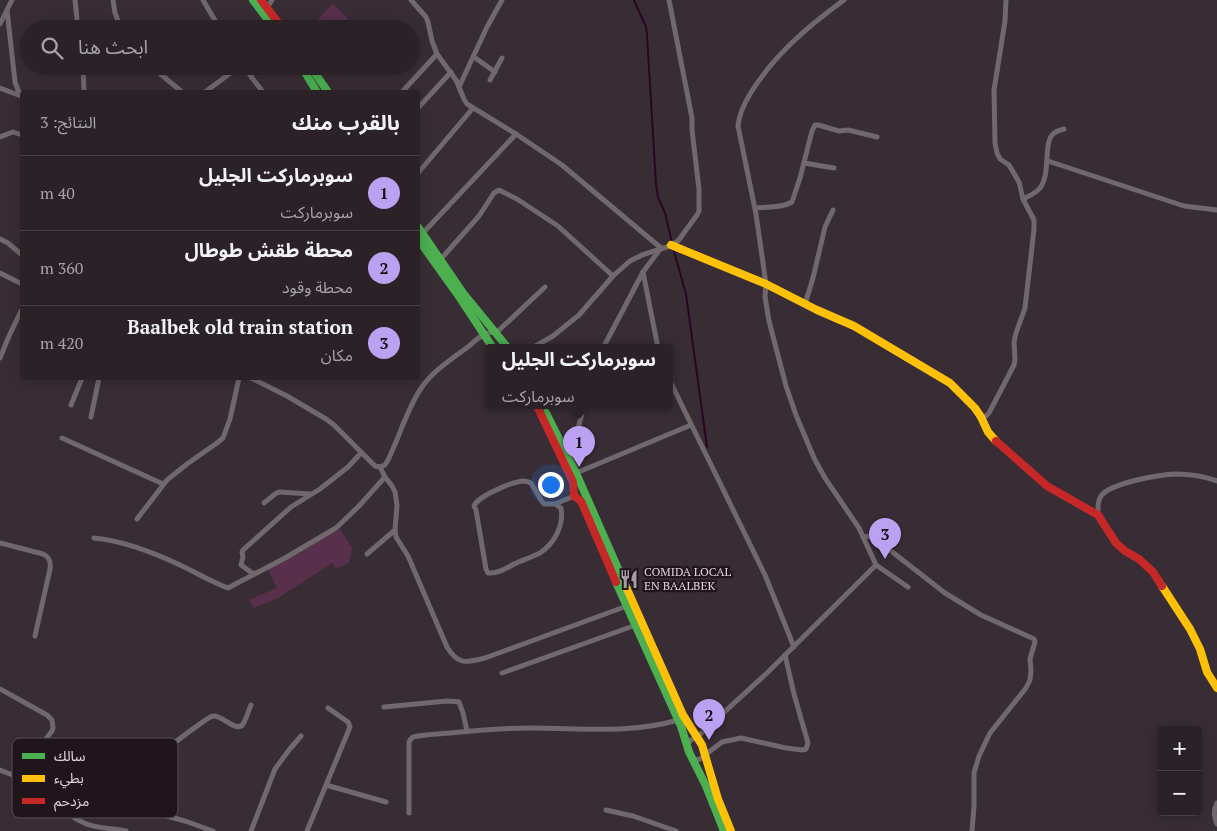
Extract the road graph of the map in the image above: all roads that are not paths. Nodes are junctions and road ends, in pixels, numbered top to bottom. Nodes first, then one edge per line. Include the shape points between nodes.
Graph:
1 (12, 0) edge
2 (75, 0) edge
3 (113, 0) edge
4 (253, 0) edge
5 (261, 0) edge
6 (272, 0) edge
7 (412, 0) edge
8 (502, 0) edge
9 (669, 0) edge
10 (844, 0) edge
11 (1006, 0) edge
12 (205, 1) edge
13 (268, 8) junction
14 (7, 10) junction
15 (77, 20) edge
16 (118, 20) edge
17 (215, 20) edge
18 (268, 20) edge
19 (277, 20) edge
20 (0, 24) edge
21 (436, 54) junction
22 (474, 57) junction
23 (502, 58) dead end
24 (420, 72) edge
25 (451, 72) junction
26 (495, 72) junction
27 (83, 75) edge
28 (162, 75) edge
29 (229, 75) edge
30 (249, 75) edge
31 (307, 75) edge
32 (316, 75) edge
33 (417, 75) edge
34 (490, 80) dead end
35 (460, 87) junction
36 (0, 88) edge
37 (84, 90) edge
38 (180, 90) edge
39 (208, 90) edge
40 (261, 90) edge
41 (316, 90) edge
42 (327, 90) edge
43 (404, 90) edge
44 (20, 94) edge
45 (20, 96) edge
46 (420, 106) edge
47 (473, 108) junction
48 (1064, 129) dead end
49 (20, 134) edge
50 (516, 134) junction
51 (0, 137) edge
52 (877, 137) dead end
53 (804, 162) junction
54 (1048, 162) junction
55 (834, 168) dead end
56 (420, 171) edge
57 (1023, 199) junction
58 (755, 208) junction
59 (833, 210) dead end
60 (1217, 210) edge
61 (420, 232) edge
62 (420, 234) edge
63 (420, 235) edge
64 (0, 239) edge
65 (671, 245) junction
66 (661, 248) junction
67 (20, 253) edge
68 (440, 260) junction
69 (643, 272) junction
70 (0, 273) edge
71 (613, 276) junction
72 (20, 283) edge
73 (766, 284) junction
74 (545, 287) dead end
75 (805, 304) junction
76 (20, 313) edge
77 (496, 332) junction
78 (484, 335) junction
79 (490, 344) edge
80 (505, 344) edge
81 (539, 344) edge
82 (605, 344) edge
83 (657, 344) edge
84 (0, 358) edge
85 (81, 380) edge
86 (99, 380) edge
87 (239, 380) edge
88 (255, 380) edge
89 (673, 387) edge
90 (71, 405) dead end
91 (538, 409) edge
92 (544, 409) edge
93 (583, 409) edge
94 (91, 416) dead end
95 (981, 417) junction
96 (691, 425) junction
97 (62, 438) dead end
98 (563, 447) junction
99 (361, 453) junction
100 (380, 467) junction
101 (576, 473) junction
102 (384, 477) junction
103 (1217, 481) edge
104 (163, 484) junction
105 (312, 494) junction
106 (574, 496) junction
107 (264, 503) dead end
108 (555, 504) junction
109 (1098, 515) junction
110 (137, 519) dead end
111 (395, 530) junction
112 (863, 536) junction
113 (94, 538) dead end
114 (0, 542) edge
115 (367, 554) dead end
116 (876, 565) junction
117 (258, 572) junction
118 (908, 587) dead end
119 (627, 606) junction
120 (636, 625) junction
121 (35, 636) dead end
122 (794, 647) junction
123 (785, 655) junction
124 (502, 673) dead end
125 (1217, 688) edge
126 (0, 689) edge
127 (251, 705) dead end
128 (384, 707) dead end
129 (328, 708) dead end
130 (678, 720) junction
131 (467, 731) junction
132 (301, 736) dead end
133 (697, 737) junction
134 (47, 738) edge
135 (178, 740) edge
136 (687, 745) junction
137 (706, 755) junction
138 (693, 760) junction
139 (0, 770) edge
140 (12, 775) edge
141 (326, 785) junction
142 (386, 802) dead end
143 (1217, 803) edge
144 (606, 810) dead end
145 (409, 813) dead end
146 (76, 818) edge
147 (174, 818) edge
148 (1217, 824) edge
149 (126, 831) edge
150 (213, 831) edge
151 (251, 831) edge
152 (307, 831) edge
153 (676, 831) edge
154 (724, 831) edge
155 (731, 831) edge
156 (972, 831) edge

1 - 14 street
2 - 15 street
3 - 16 street
4 - 18 main road
5 - 13 main road
6 - 13 street
7 - 21 street via 428,22
8 - 22 street
9 - 65 street via 692,118 699,202 696,215 678,241
10 - 58 street via 780,53 742,108 738,126
11 - 57 street via 994,90 995,144 1000,159 1015,173
12 - 17 street
13 - 19 main road
14 - 20 street
14 - 44 street via 14,82
21 - 24 street
21 - 25 street
22 - 26 street
22 - 35 street
23 - 26 street
25 - 35 street
25 - 46 street
26 - 34 street
27 - 37 street
28 - 38 street
29 - 39 street
30 - 40 street
31 - 41 main road
32 - 42 main road
33 - 43 street
35 - 47 street via 466,102
36 - 45 street
47 - 50 street
47 - 56 street
48 - 54 street via 1051,137
49 - 51 street via 13,132
50 - 61 street
50 - 66 street via 562,165
52 - 53 street via 815,125
53 - 55 street
53 - 58 street via 790,204
54 - 57 street via 1041,187
54 - 60 street via 1184,206
57 - 95 street via 1034,220 1034,229 1025,308 1014,342 1014,366 990,412
58 - 73 street
59 - 75 street via 825,227
62 - 68 main road
63 - 78 main road
64 - 67 street
65 - 66 street
65 - 73 main road
66 - 69 street
66 - 71 street via 635,258
68 - 71 street via 479,216 494,193 500,190 558,226
68 - 77 main road
69 - 82 street
69 - 83 street
70 - 72 street
71 - 81 street via 579,315
73 - 75 main road
73 - 112 street via 769,321 796,415 820,470
74 - 77 street
75 - 95 main road via 854,326 950,383
76 - 84 street
77 - 78 street via 488,331
77 - 80 main road
78 - 79 main road
78 - 100 street via 445,364 424,385 388,460
85 - 90 street
86 - 94 street
87 - 104 street via 223,438
88 - 99 street via 326,419
89 - 96 street
91 - 106 main road via 573,482
92 - 98 main road
93 - 98 street via 574,437
95 - 109 main road via 993,438 1046,486
96 - 101 street
96 - 122 street via 765,575
97 - 104 street
98 - 101 main road
99 - 100 street
99 - 105 street
100 - 102 street
101 - 133 main road via 683,715
102 - 111 street via 394,489 397,499
102 - 117 street via 336,528
103 - 109 street via 1173,474 1130,481 1101,495
104 - 110 street
105 - 107 street via 279,492
105 - 117 street via 291,507 242,552 241,565 252,573
106 - 108 street
106 - 119 main road via 581,501
108 - 108 street via 561,508 562,518 551,544 536,555 488,573 474,506 477,501 525,481 531,483 544,504
109 - 125 main road via 1116,543 1153,572 1190,629
111 - 115 street
111 - 119 street via 447,647 461,661 485,658
112 - 116 street
112 - 156 street via 879,538 945,593 981,615 1034,639 1030,680 990,733 979,756 974,773
113 - 117 street via 145,550 228,588
114 - 121 street via 49,558 50,569
116 - 118 street
116 - 122 street
119 - 120 main road
120 - 124 street
120 - 130 main road
122 - 123 street
123 - 133 street
123 - 137 street via 808,743 806,749 741,738 722,742
126 - 134 street via 50,717 52,731
127 - 135 street via 240,726 212,716
128 - 131 street via 459,702
129 - 141 street via 350,727
130 - 131 street via 609,729
130 - 136 main road
131 - 145 street via 415,736 410,740
132 - 151 street via 275,769
133 - 136 street
133 - 137 main road
136 - 138 main road
137 - 138 street
137 - 155 main road
138 - 154 main road
139 - 140 street
141 - 142 street
141 - 152 street
143 - 148 street via 1214,809
144 - 153 street
146 - 149 street via 98,827
147 - 150 street

